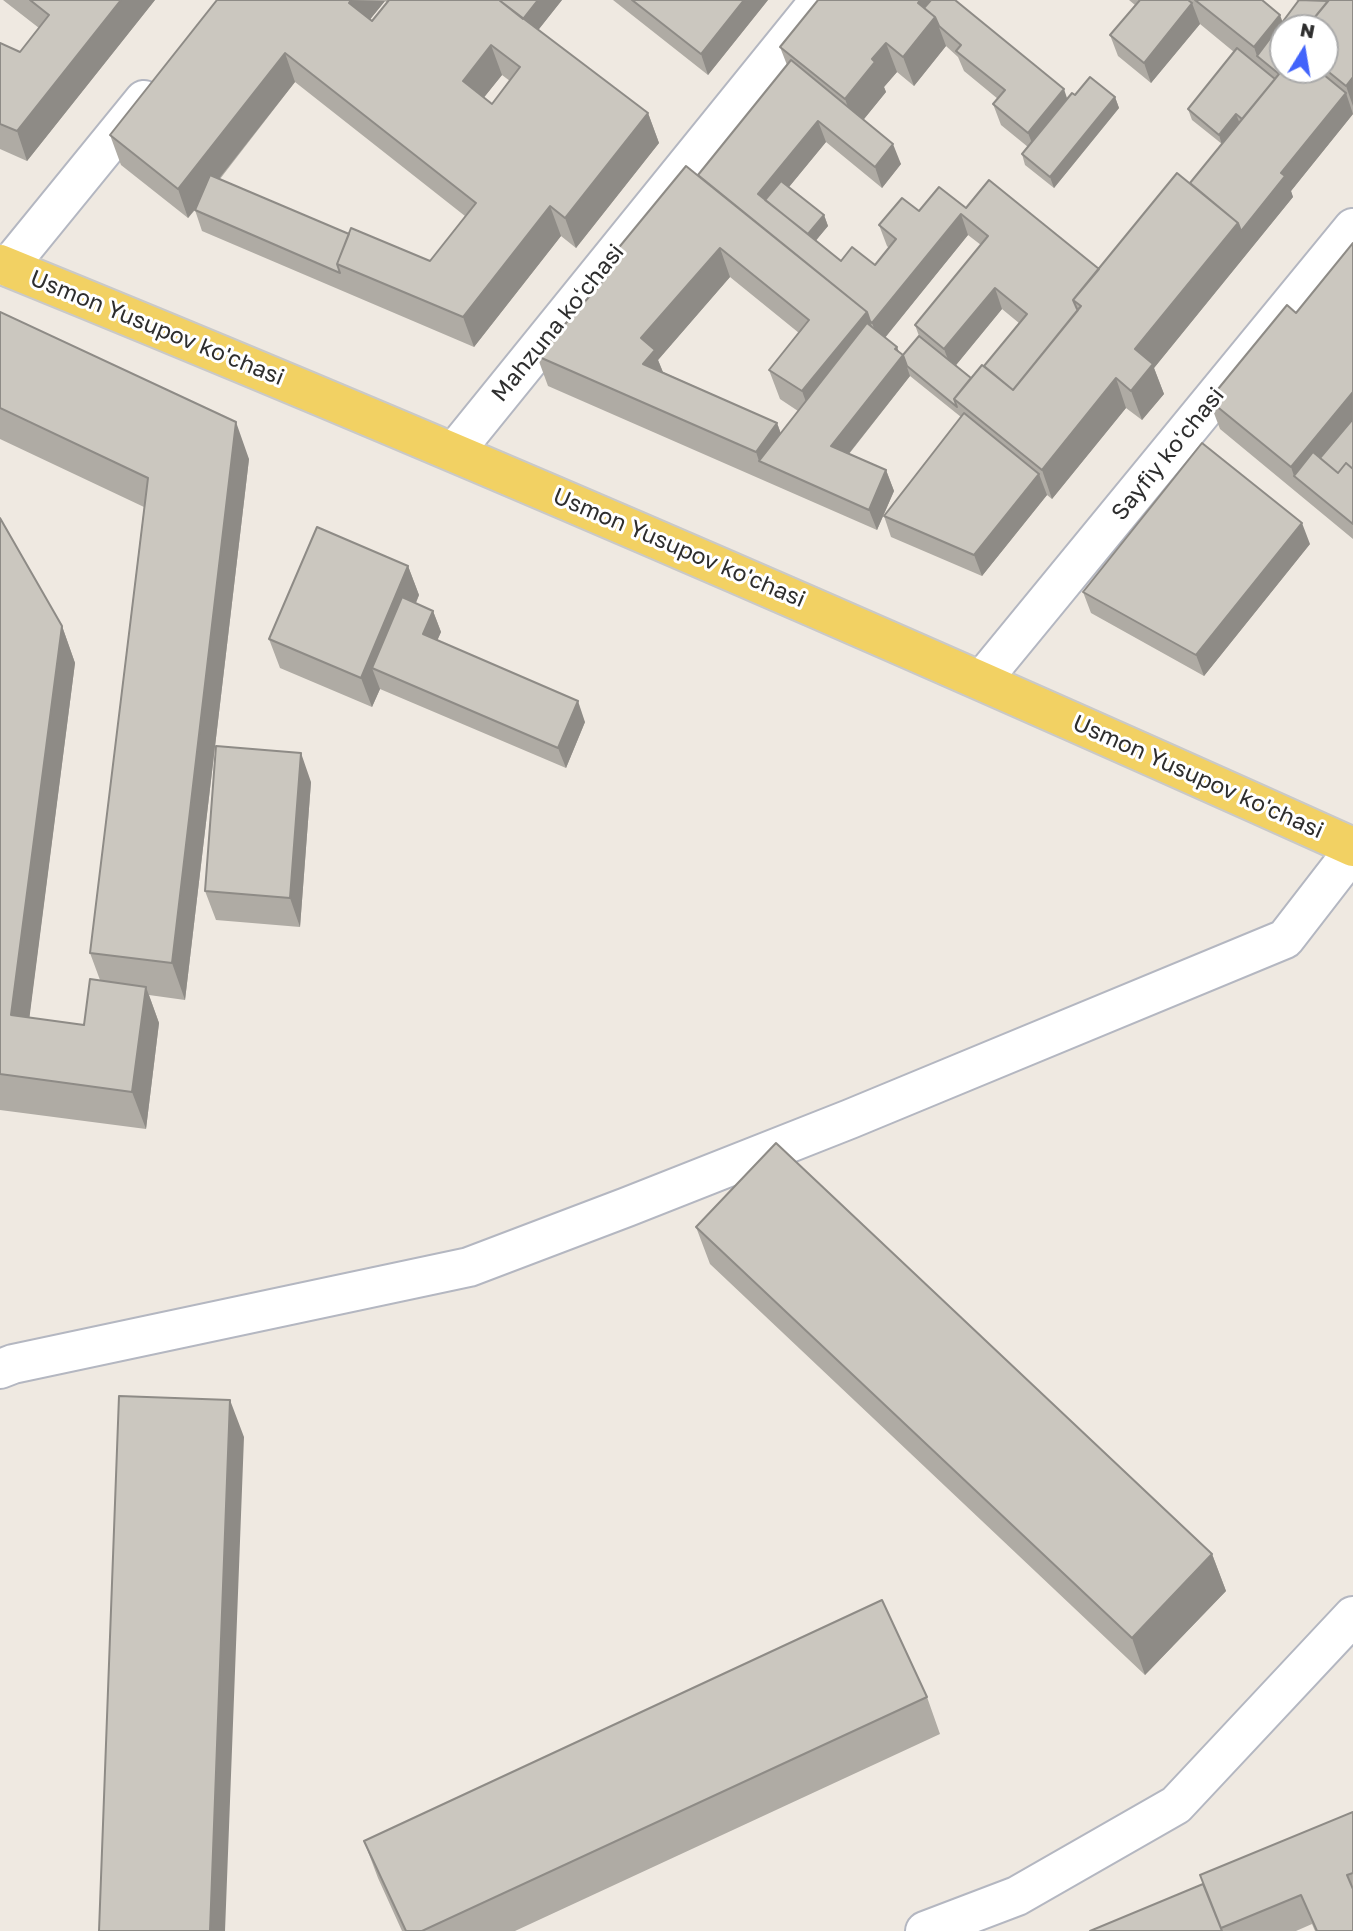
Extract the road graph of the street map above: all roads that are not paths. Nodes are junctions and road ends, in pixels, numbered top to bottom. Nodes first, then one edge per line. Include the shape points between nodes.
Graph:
1 (820, 0) edge
2 (165, 75) edge
3 (1353, 228) edge
4 (4, 265) edge
5 (455, 451) junction
6 (982, 680) junction
7 (1353, 849) edge
8 (0, 1369) edge
9 (1353, 1616) edge
10 (925, 1931) edge

1 - 5 street, Mahzuna koʻchasi
2 - 4 street
3 - 6 street, Sayfiy koʻchasi
4 - 5 main road, Usmon Yusupov ko'chasi
5 - 6 main road, Usmon Yusupov ko'chasi
6 - 7 main road, Usmon Yusupov ko'chasi
7 - 8 street via 1284,939 591,1221 469,1267
9 - 10 street via 1176,1805 1017,1896

